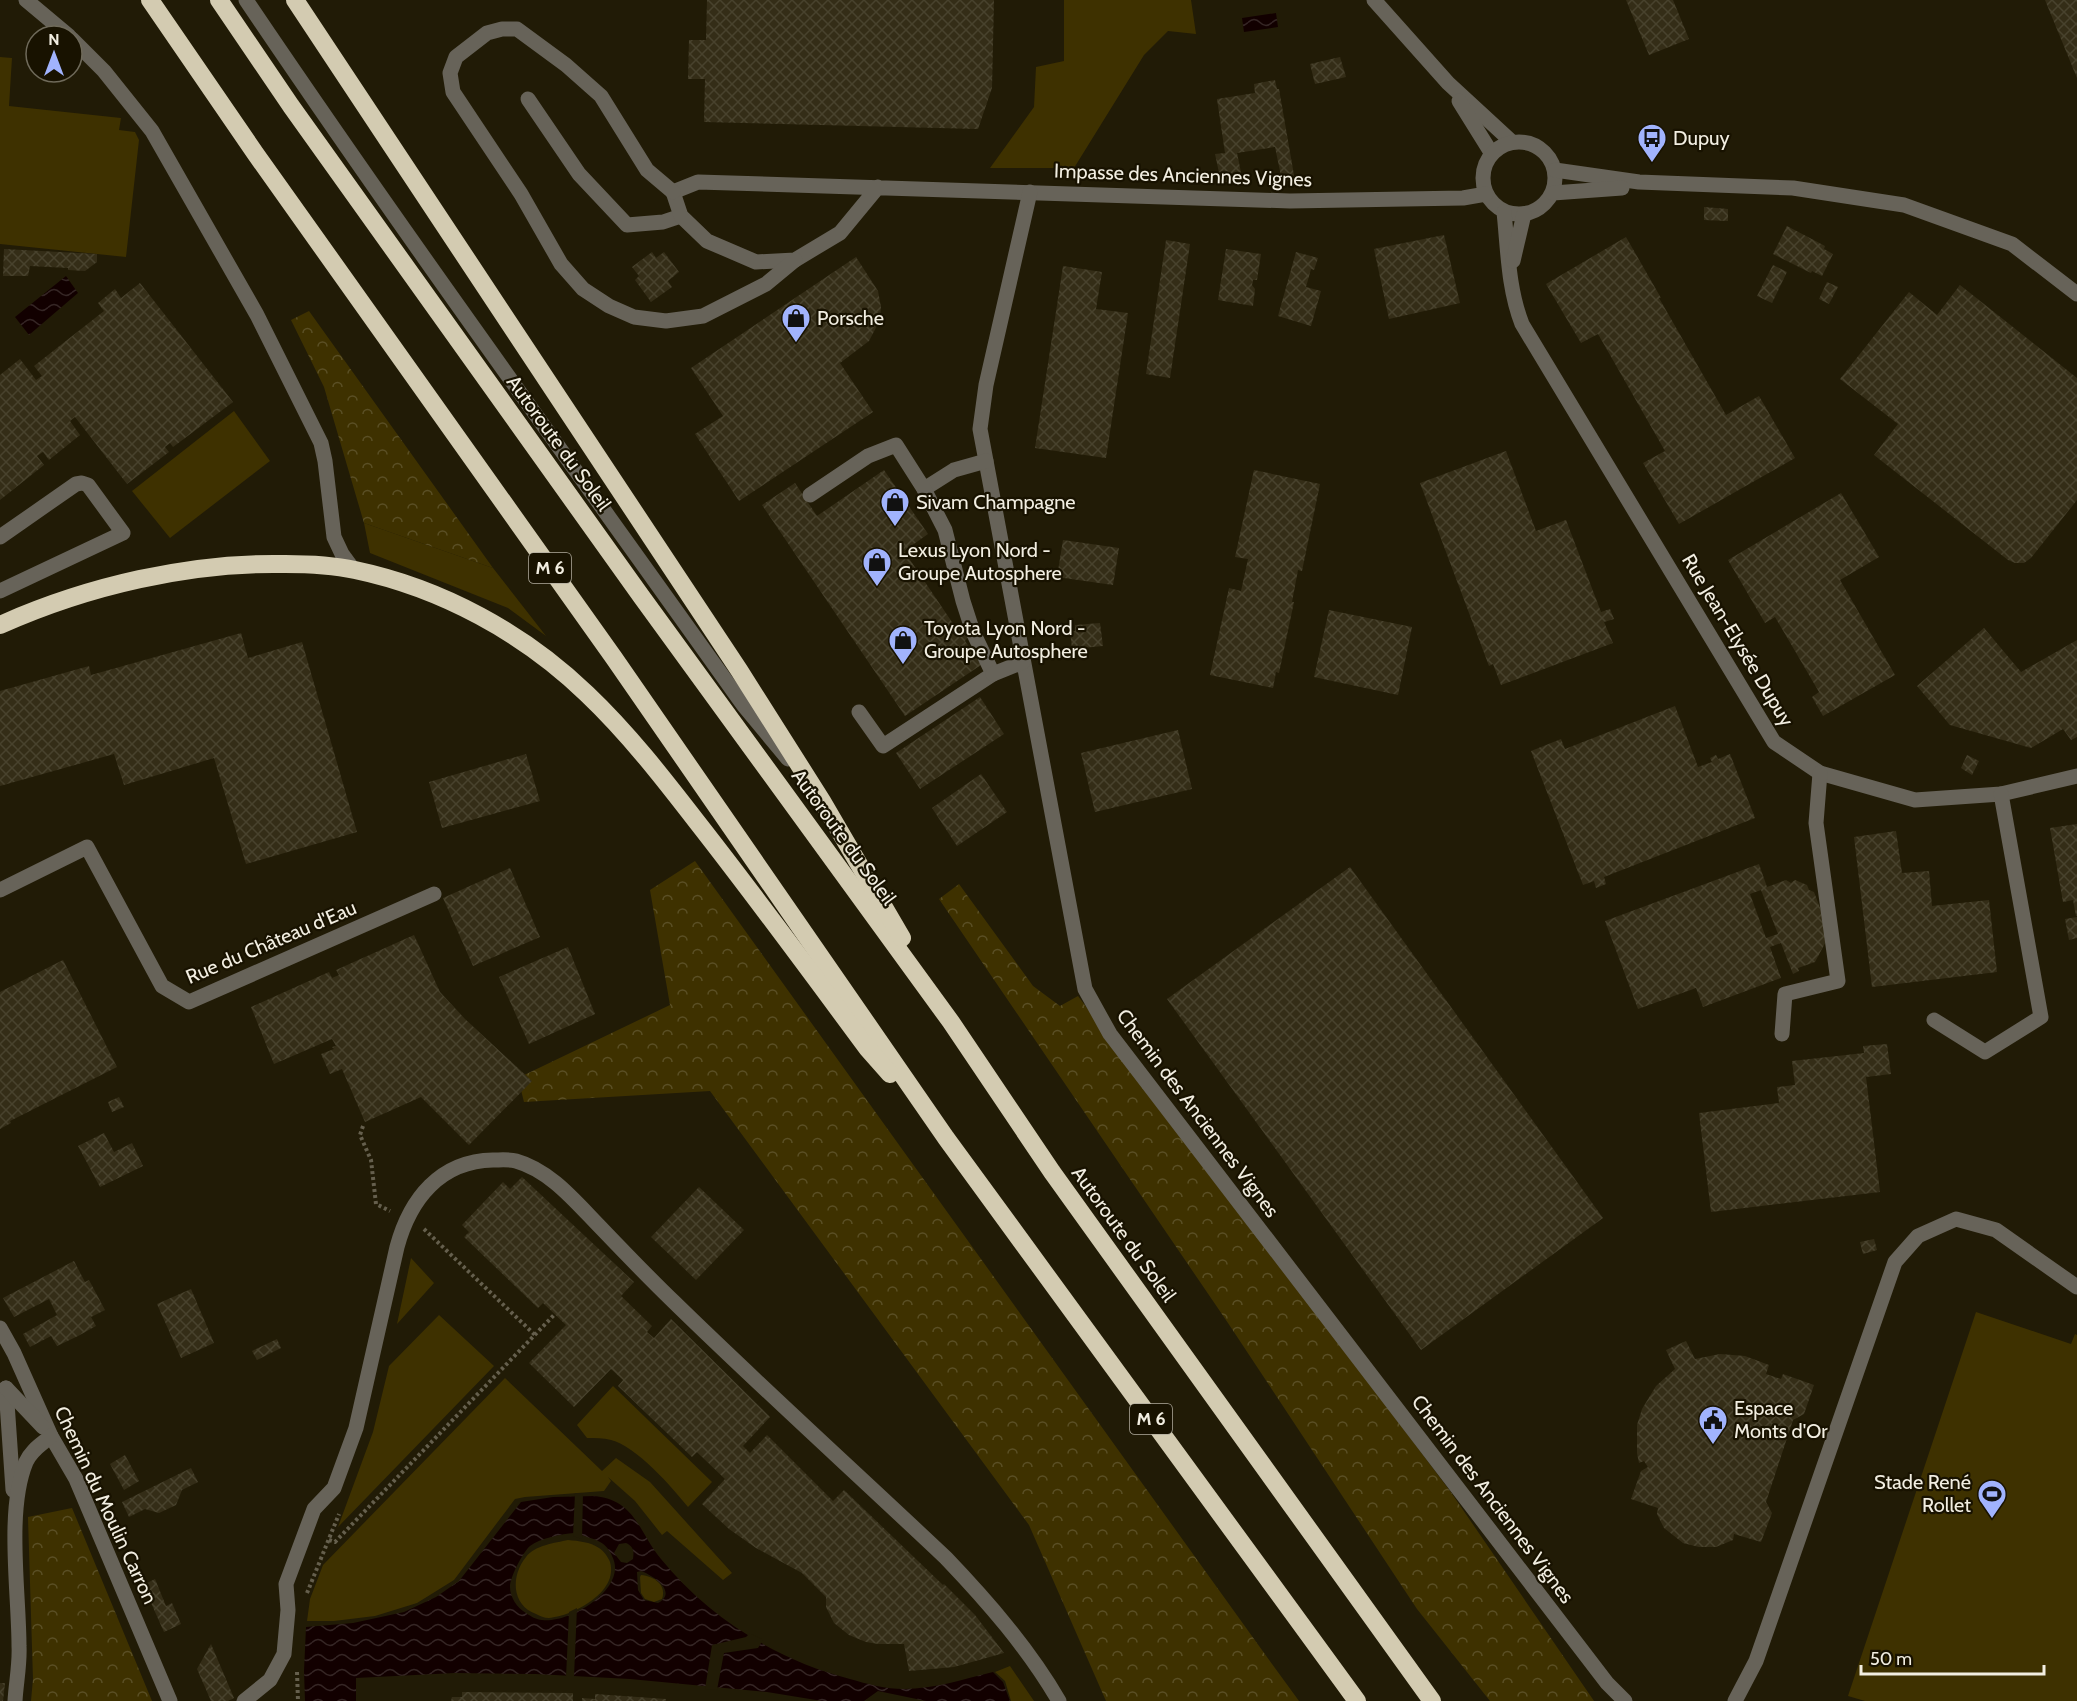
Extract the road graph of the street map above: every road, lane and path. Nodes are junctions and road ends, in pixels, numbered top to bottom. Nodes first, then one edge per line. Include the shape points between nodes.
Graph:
1 (26, 0) edge
2 (150, 0) edge
3 (219, 0) edge
4 (246, 0) edge
5 (295, 0) edge
6 (1374, 0) edge
7 (55, 24) edge
8 (84, 51) edge
9 (1448, 83) junction
10 (528, 99) dead end
11 (1512, 142) junction
12 (1492, 154) junction
13 (1555, 170) junction
14 (1672, 184) junction
15 (878, 187) junction
16 (673, 192) junction
17 (1030, 192) junction
18 (1553, 193) junction
19 (1486, 194) junction
20 (1504, 212) junction
21 (1524, 214) junction
22 (681, 216) junction
23 (795, 260) junction
24 (1511, 285) junction
25 (2077, 294) edge
26 (986, 461) junction
27 (924, 489) junction
28 (810, 495) dead end
29 (0, 537) edge
30 (354, 569) junction
31 (0, 591) edge
32 (0, 625) edge
33 (1023, 662) junction
34 (993, 674) junction
35 (859, 712) dead end
36 (1820, 772) junction
37 (2077, 776) edge
38 (2001, 794) junction
39 (822, 801) junction
40 (0, 890) edge
41 (434, 894) dead end
42 (1934, 1020) dead end
43 (951, 1022) junction
44 (1782, 1034) dead end
45 (363, 1126) dead end
46 (946, 1138) junction
47 (399, 1215) dead end
48 (419, 1225) dead end
49 (2077, 1287) edge
50 (554, 1315) dead end
51 (0, 1328) edge
52 (535, 1335) junction
53 (3, 1385) edge
54 (51, 1436) junction
55 (15, 1521) junction
56 (329, 1540) dead end
57 (15, 1701) edge
58 (170, 1701) edge
59 (244, 1701) edge
60 (1059, 1701) edge
61 (1357, 1701) edge
62 (1432, 1701) edge
63 (1625, 1701) edge
64 (1736, 1701) edge

1 - 7 street
2 - 46 highway, M 6 via 614,658
3 - 43 highway, Autoroute du Soleil via 641,596
4 - 39 street via 744,706
5 - 39 highway
6 - 9 street
8 - 30 street via 152,131 256,315 321,443 334,537
9 - 11 street
9 - 12 street
10 - 22 street via 579,174 627,225
11 - 12 street
11 - 13 street via 1528,143 1542,150
12 - 19 street via 1483,173
13 - 14 street
13 - 18 street
14 - 18 street
14 - 25 street via 1793,188 1904,205 2012,244
15 - 16 street, Impasse des Anciennes Vignes via 698,182
15 - 17 street, Impasse des Anciennes Vignes
15 - 23 street via 840,233
16 - 22 street
16 - 23 street via 647,170 601,96 517,29 487,33 456,57 450,73 453,92 521,194 561,264 583,290 609,306 634,317 666,321 703,316 766,284
17 - 19 street, Impasse des Anciennes Vignes via 1290,201 1463,198
17 - 26 street, Chemin des Anciennes Vignes via 986,385 980,429
18 - 21 street via 1538,209
19 - 20 street
20 - 21 street
20 - 24 street, Rue Jean-Elysée Dupuy
21 - 24 street, Rue Jean-Elysée Dupuy
22 - 23 street via 707,241 756,262
24 - 36 street, Rue Jean-Elysée Dupuy via 1522,324 1774,742
26 - 27 street via 954,470
26 - 33 street, Chemin des Anciennes Vignes
27 - 28 street via 896,446 868,456
27 - 34 street via 945,530 963,602
29 - 31 street via 82,483 88,485 123,533
30 - 32 highway via 268,564 179,572 130,581
30 - 46 highway via 438,596 494,623 554,664 587,694 670,787 867,1048
33 - 34 street
33 - 63 street, Chemin des Anciennes Vignes via 1085,990 1110,1034 1607,1683
34 - 35 street via 883,746
36 - 38 street, Rue Jean-Elysée Dupuy via 1915,800
36 - 44 street via 1816,823 1838,981 1785,994
37 - 38 street, Rue Jean-Elysée Dupuy
38 - 42 street via 2041,1017 1985,1052
39 - 43 highway
40 - 41 street, Rue du Château d'Eau via 87,847 162,986 189,1002
43 - 62 highway, Autoroute du Soleil via 1052,1172
45 - 47 path via 360,1135 370,1160 376,1204
46 - 61 highway, M 6
48 - 52 path
49 - 64 street via 1995,1230 1956,1219 1918,1236 1895,1262 1756,1661
50 - 52 path
51 - 54 street, Chemin du Moulin Carron
52 - 56 path via 335,1542
53 - 54 street
53 - 55 street via 10,1419
54 - 55 street via 26,1461
54 - 58 street, Chemin du Moulin Carron via 76,1479
55 - 57 street via 20,1648
59 - 60 street via 270,1680 284,1654 286,1584 314,1509 334,1488 356,1428 397,1247 414,1203 452,1168 479,1161 514,1160 540,1172 564,1190 675,1302 946,1557 1011,1631

